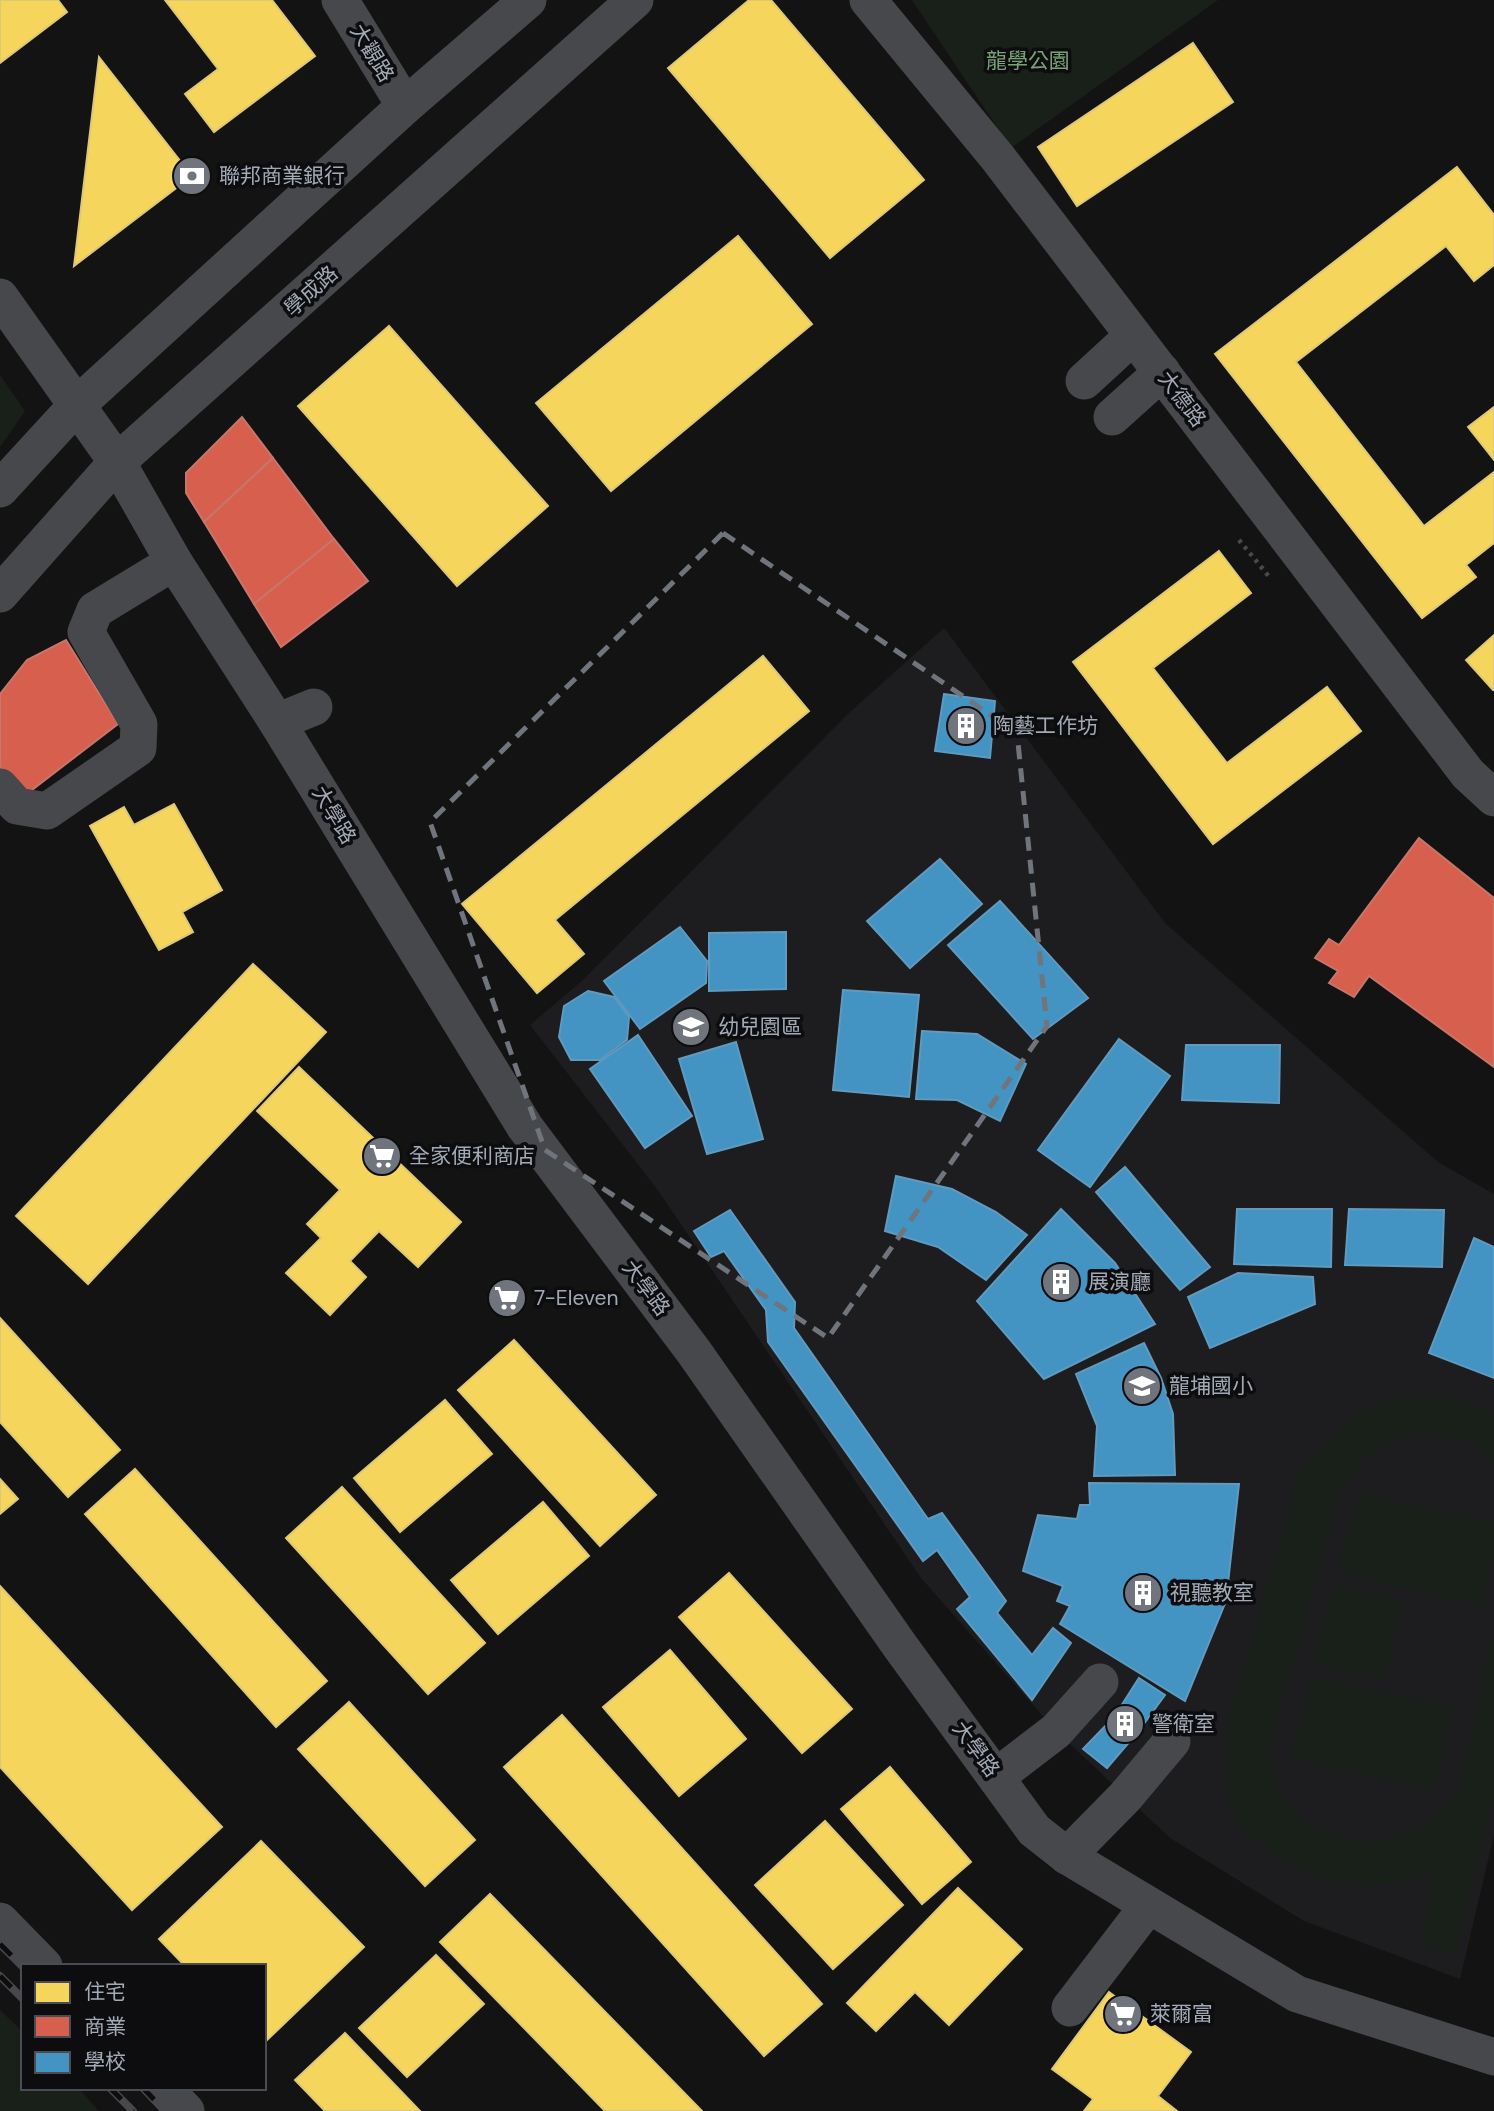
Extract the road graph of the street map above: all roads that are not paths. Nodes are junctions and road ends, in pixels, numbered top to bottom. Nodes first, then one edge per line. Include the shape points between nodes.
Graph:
1 (340, 0) edge
2 (528, 0) edge
3 (635, 0) edge
4 (868, 0) edge
5 (405, 106) junction
6 (0, 297) edge
7 (1133, 335) junction
8 (1161, 372) junction
9 (1084, 381) dead end
10 (76, 405) junction
11 (1112, 416) dead end
12 (117, 463) junction
13 (0, 489) edge
14 (174, 562) junction
15 (0, 594) edge
16 (314, 707) dead end
17 (277, 722) junction
18 (0, 786) edge
19 (1494, 798) edge
20 (1100, 1682) dead end
21 (1172, 1741) dead end
22 (996, 1777) junction
23 (1067, 1856) junction
24 (1147, 1906) junction
25 (0, 1921) edge
26 (42, 1964) edge
27 (1070, 2008) dead end
28 (1494, 2057) edge
29 (166, 2090) edge
30 (186, 2111) edge

1 - 5 street, 大觀路
2 - 5 street
3 - 12 street, 學成路
4 - 7 street, 大德路 via 998,158
5 - 10 street
6 - 10 street, 大學路
7 - 8 street, 大德路
7 - 9 street
8 - 11 street
8 - 19 street, 大德路 via 1468,774
10 - 12 street, 大學路
10 - 13 street
12 - 14 street, 大學路
12 - 15 street, 學成路
14 - 17 street, 大學路
14 - 18 street via 95,610 86,632 139,724 138,748 47,811 17,806
16 - 17 street
17 - 22 street, 大學路 via 525,1126 694,1352
20 - 22 street via 1056,1731
21 - 23 street
22 - 23 street, 大學路 via 1034,1830
23 - 24 street, 大學路
24 - 27 street
24 - 28 street, 大學路 via 1297,1994
25 - 26 street
29 - 30 street

